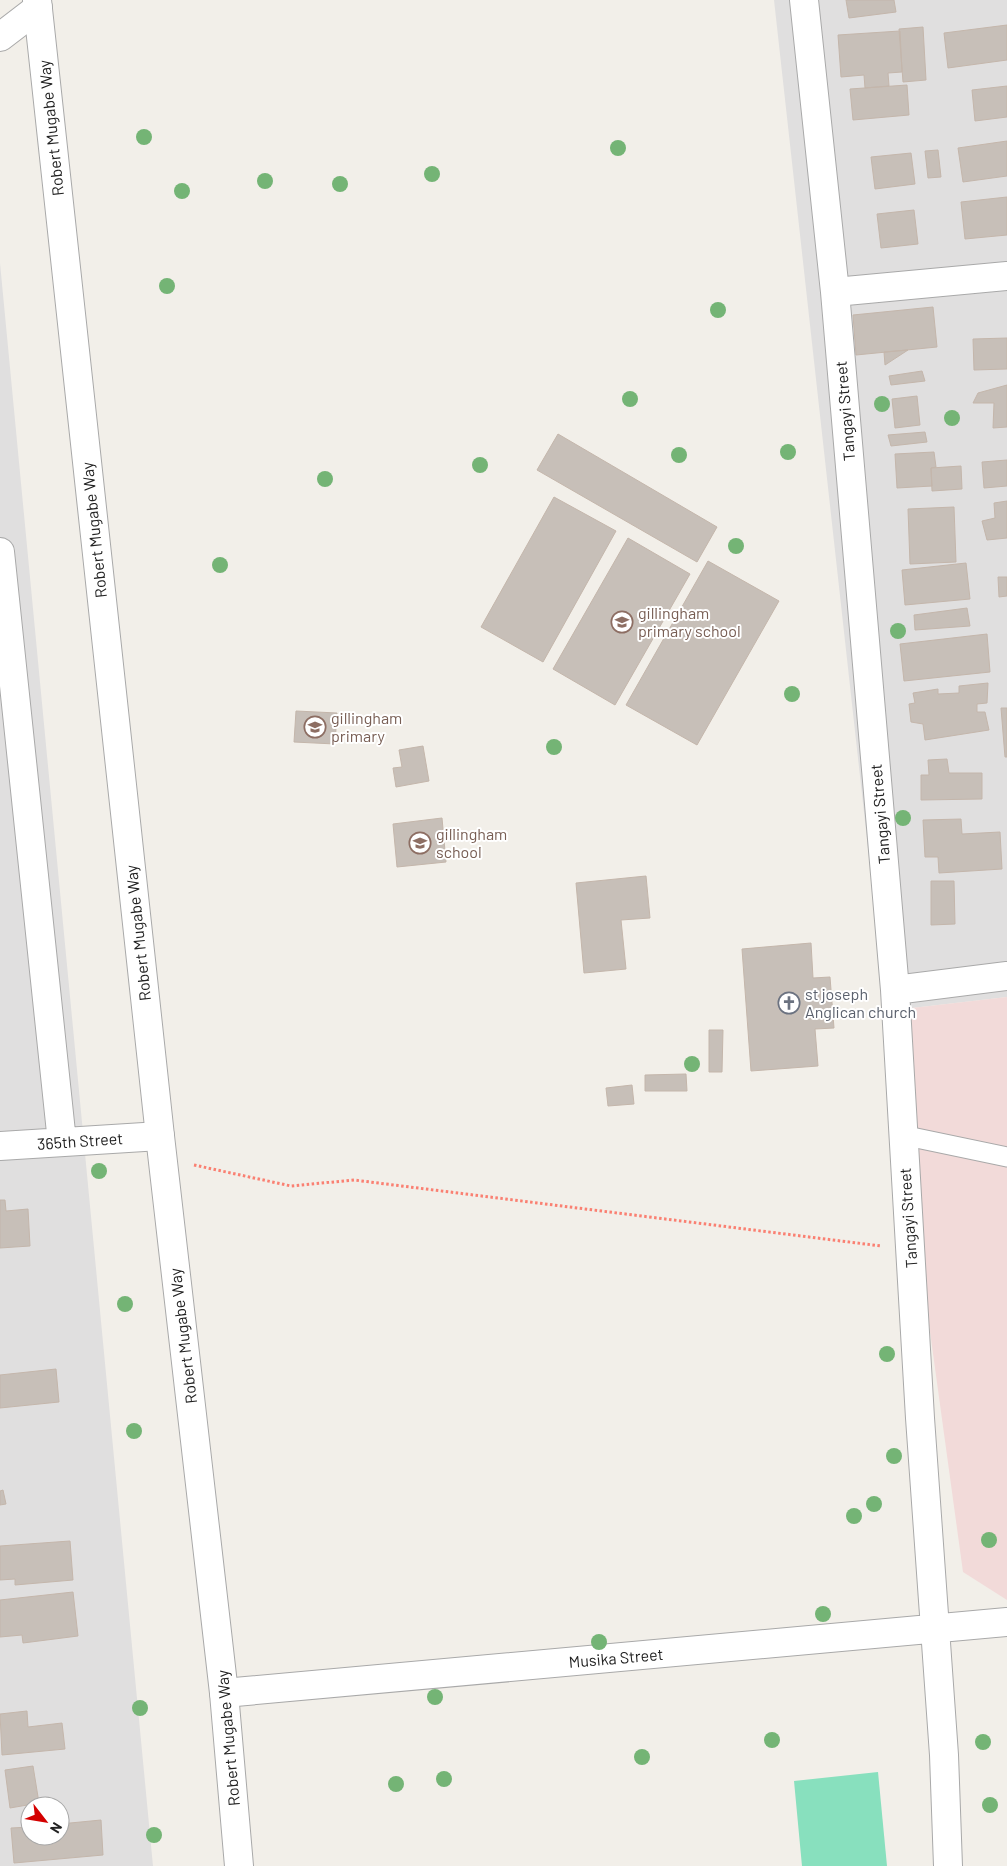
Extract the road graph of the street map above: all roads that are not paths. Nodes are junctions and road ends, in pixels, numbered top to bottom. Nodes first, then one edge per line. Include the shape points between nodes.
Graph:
1 (804, 0) edge
2 (38, 4) edge
3 (0, 37) edge
4 (1007, 276) edge
5 (835, 292) junction
6 (0, 552) edge
7 (1007, 976) edge
8 (896, 990) junction
9 (902, 1135) junction
10 (160, 1136) junction
11 (62, 1142) junction
12 (0, 1146) edge
13 (1007, 1157) edge
14 (1007, 1622) edge
15 (934, 1630) junction
16 (224, 1693) junction
17 (239, 1866) edge
18 (948, 1866) edge

1 - 5 street, Tangayi Street
2 - 3 street
2 - 10 street, Robert Mugabe Way
4 - 5 street
5 - 8 street, Tangayi Street
6 - 11 street
7 - 8 street
8 - 9 street, Tangayi Street
9 - 13 lane
9 - 15 street, Tangayi Street
10 - 11 street, 365th Street
10 - 16 street, Robert Mugabe Way
11 - 12 street, 365th Street
14 - 15 street, Musika Street
15 - 16 street, Musika Street
15 - 18 street, Tangayi Street via 944,1755
16 - 17 street, Robert Mugabe Way

